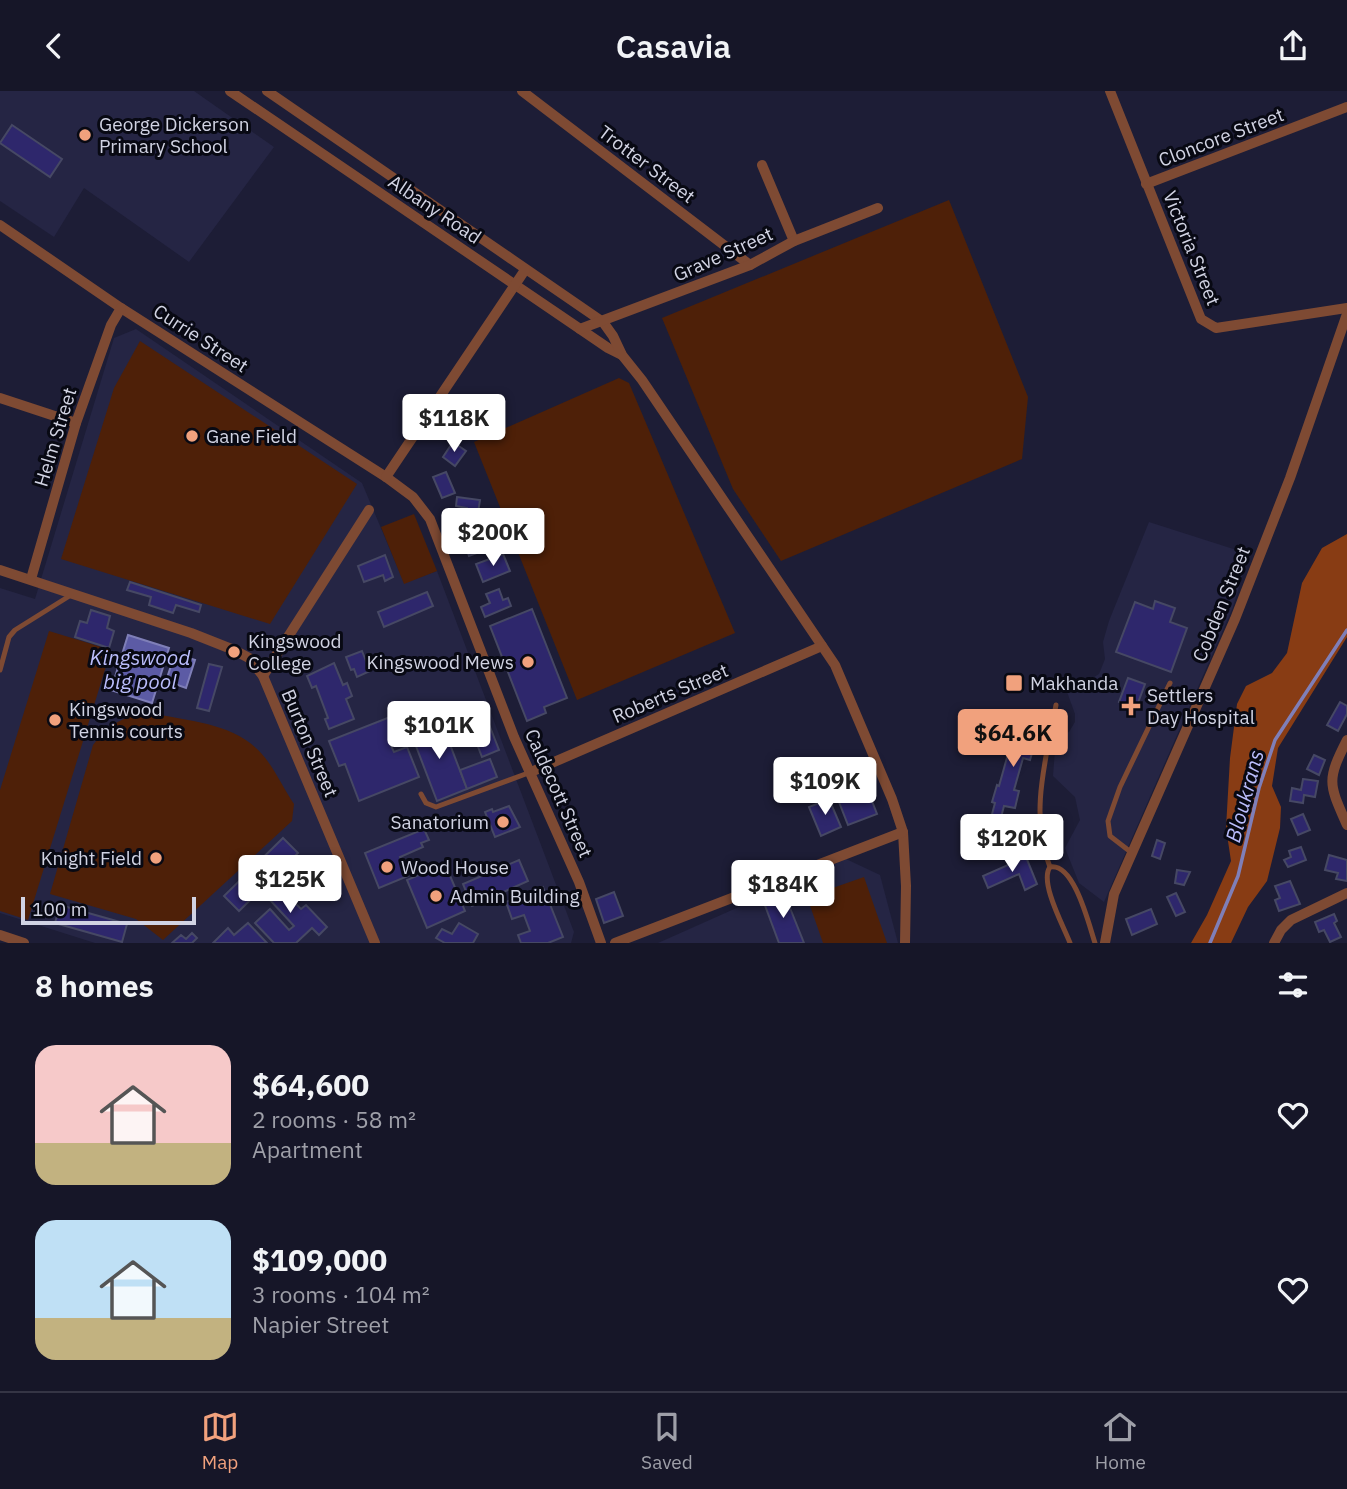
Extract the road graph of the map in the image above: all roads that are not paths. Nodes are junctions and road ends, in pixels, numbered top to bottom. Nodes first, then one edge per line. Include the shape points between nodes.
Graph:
1 (230, 91) edge
2 (267, 91) edge
3 (522, 91) edge
4 (1110, 91) edge
5 (1347, 107) edge
6 (323, 129) junction
7 (312, 147) junction
8 (762, 165) dead end
9 (1146, 184) junction
10 (877, 208) dead end
11 (0, 225) edge
12 (794, 241) junction
13 (750, 265) junction
14 (525, 269) junction
15 (515, 285) junction
16 (121, 308) junction
17 (1347, 308) edge
18 (1347, 314) edge
19 (603, 322) junction
20 (580, 329) junction
21 (622, 355) junction
22 (0, 398) edge
23 (76, 423) junction
24 (386, 477) junction
25 (369, 510) dead end
26 (0, 570) edge
27 (31, 579) junction
28 (73, 593) junction
29 (822, 646) junction
30 (0, 670) edge
31 (263, 676) junction
32 (1170, 683) dead end
33 (1056, 705) dead end
34 (1347, 740) edge
35 (531, 772) junction
36 (421, 794) dead end
37 (1347, 825) edge
38 (903, 832) junction
39 (1132, 853) junction
40 (1050, 867) junction
41 (1347, 893) edge
42 (0, 935) edge
43 (24, 943) edge
44 (374, 943) edge
45 (601, 943) edge
46 (615, 943) edge
47 (905, 943) edge
48 (1070, 943) edge
49 (1095, 943) edge
50 (1105, 943) edge
51 (1275, 943) edge

1 - 7 street, Albany Road
2 - 6 street, Albany Road
3 - 13 street, Trotter Street
4 - 9 street, Victoria Street
5 - 9 street, Cloncore Street
6 - 7 street
6 - 14 street, Albany Road
7 - 15 street, Albany Road
8 - 12 street
9 - 17 street, Victoria Street via 1201,319 1209,325 1216,328
10 - 12 street, Grave Street
11 - 16 street, Currie Street
12 - 13 street, Grave Street
13 - 19 street, Grave Street
14 - 15 street
14 - 19 street, Albany Road
15 - 20 street, Albany Road
15 - 24 street
16 - 23 street, Helm Street
16 - 24 street, Currie Street
18 - 39 street, Cobden Street via 1235,619
19 - 20 street, Grave Street
19 - 21 street, Albany Road
20 - 21 street, Albany Road
21 - 29 street, Albany Road
22 - 23 street
23 - 27 street, Helm Street
24 - 35 street, Caldecott Street via 413,497 430,519
25 - 31 street
26 - 27 street, Burton Street
27 - 28 street, Burton Street
28 - 30 lane via 15,630
28 - 31 street, Burton Street via 234,650 249,658
29 - 35 street, Roberts Street
29 - 38 street, Albany Road via 835,665
31 - 44 street, Burton Street
32 - 39 lane via 1108,821 1110,837
33 - 40 lane via 1042,774 1040,821
34 - 37 street via 1331,786
35 - 36 lane via 436,807 426,803
35 - 45 street, Caldecott Street
38 - 46 street
38 - 47 street, Albany Road
39 - 50 street, Cobden Street via 1114,894
40 - 48 lane via 1046,877
40 - 49 lane via 1063,869 1070,879
41 - 51 street via 1291,919
42 - 43 street

